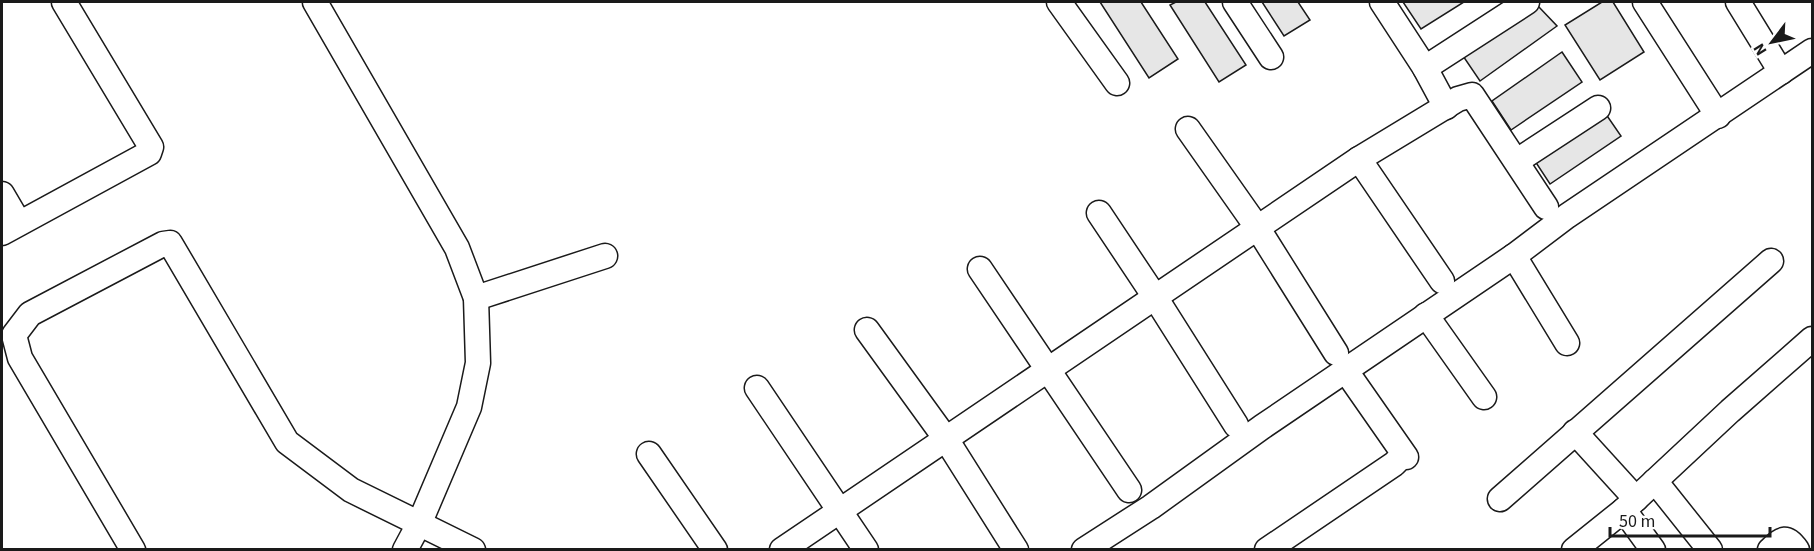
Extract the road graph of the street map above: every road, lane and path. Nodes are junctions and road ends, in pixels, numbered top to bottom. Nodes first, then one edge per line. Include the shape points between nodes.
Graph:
1 (64, 2) edge
2 (315, 2) edge
3 (1059, 2) edge
4 (1235, 2) edge
5 (1382, 2) edge
6 (1527, 2) edge
7 (1645, 2) edge
8 (1738, 2) edge
9 (1812, 51) edge
10 (1271, 57) dead end
11 (1425, 68) junction
12 (1781, 72) junction
13 (1117, 83) dead end
14 (1446, 107) junction
15 (1598, 108) dead end
16 (1718, 116) junction
17 (1188, 129) dead end
18 (1359, 159) junction
19 (1517, 161) junction
20 (2, 194) edge
21 (1546, 207) dead end
22 (1099, 213) dead end
23 (1257, 227) junction
24 (10, 228) edge
25 (605, 256) dead end
26 (1514, 256) junction
27 (1772, 261) dead end
28 (980, 269) dead end
29 (1443, 281) dead end
30 (1155, 297) junction
31 (476, 298) junction
32 (1426, 315) junction
33 (867, 330) dead end
34 (1812, 339) edge
35 (1567, 343) dead end
36 (1341, 362) junction
37 (1049, 369) junction
38 (757, 388) dead end
39 (1484, 398) dead end
40 (1236, 424) dead end
41 (1575, 432) junction
42 (946, 439) junction
43 (649, 454) dead end
44 (1655, 481) junction
45 (1129, 490) dead end
46 (1500, 499) dead end
47 (1630, 505) junction
48 (840, 511) junction
49 (420, 522) junction
50 (133, 549) edge
51 (405, 549) edge
52 (473, 549) edge
53 (715, 549) edge
54 (782, 549) edge
55 (866, 549) edge
56 (1016, 549) edge
57 (1084, 549) edge
58 (1267, 549) edge
59 (1574, 549) edge
60 (1653, 549) edge
61 (1710, 549) edge
62 (1770, 549) edge
63 (1797, 549) edge

1 - 24 street via 151,149
2 - 31 street via 457,248
3 - 13 street
4 - 10 street
5 - 11 street
6 - 11 street
7 - 16 street
8 - 12 street
9 - 12 street
11 - 14 street
12 - 16 street
14 - 18 street
14 - 19 street via 1472,95
15 - 19 street
16 - 26 street
17 - 23 street
18 - 23 street
18 - 29 street
19 - 21 street
20 - 24 street
22 - 30 street
23 - 30 street
23 - 36 street
25 - 31 street
26 - 32 street
26 - 35 street
27 - 41 street
28 - 37 street
30 - 37 street
30 - 40 street
31 - 49 street via 478,363 469,407
32 - 36 street
32 - 39 street
33 - 42 street
34 - 44 street
36 - 57 street via 1262,428
36 - 58 street via 1406,457
37 - 42 street
37 - 45 street
38 - 48 street
41 - 46 street
41 - 47 street
42 - 48 street
42 - 56 street
43 - 53 street
44 - 47 street
44 - 61 street
47 - 59 street
47 - 60 street
48 - 54 street
48 - 55 street
49 - 50 street via 351,490 287,442 172,244 167,243 30,314 14,335 20,358
49 - 51 street
49 - 52 street
62 - 63 street via 1786,539

